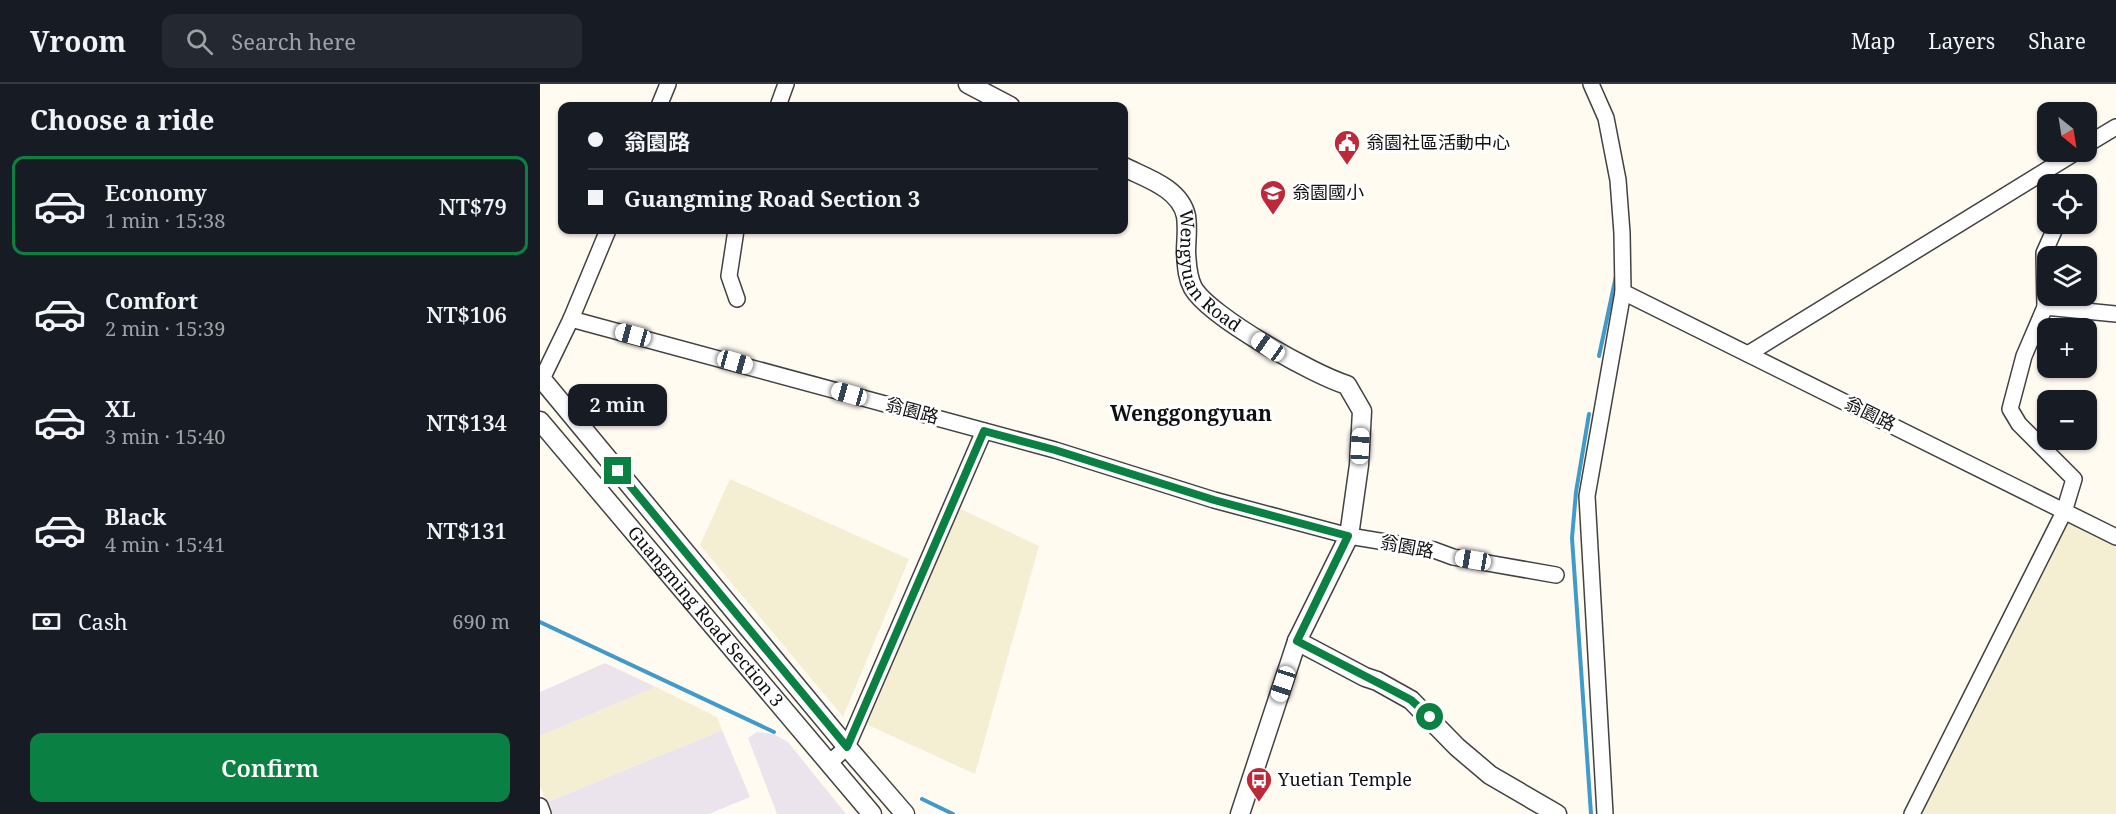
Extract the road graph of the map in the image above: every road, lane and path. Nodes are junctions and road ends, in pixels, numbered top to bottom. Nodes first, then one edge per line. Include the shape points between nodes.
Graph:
1 (668, 84) edge
2 (786, 84) edge
3 (969, 84) edge
4 (1591, 84) edge
5 (661, 102) edge
6 (779, 102) edge
7 (1003, 102) edge
8 (2116, 127) edge
9 (2097, 138) edge
10 (2060, 162) edge
11 (1128, 169) edge
12 (606, 234) edge
13 (735, 234) edge
14 (2053, 234) edge
15 (1623, 292) junction
16 (737, 299) dead end
17 (2045, 307) junction
18 (2116, 314) edge
19 (571, 319) junction
20 (1748, 354) junction
21 (541, 380) edge
22 (540, 421) edge
23 (984, 431) junction
24 (2064, 512) junction
25 (1348, 536) junction
26 (2116, 537) edge
27 (1556, 575) dead end
28 (1297, 641) junction
29 (847, 747) junction
30 (829, 763) junction
31 (540, 806) edge
32 (543, 814) edge
33 (872, 814) edge
34 (905, 814) edge
35 (1240, 814) edge
36 (1557, 814) edge
37 (1605, 814) edge
38 (1912, 814) edge

1 - 5 street
2 - 6 street
3 - 7 street
4 - 15 street via 1606,118 1618,180
8 - 9 street
10 - 20 street
11 - 25 street, Wengyuan Road via 1170,191 1180,202 1186,216 1188,278 1208,305 1268,347 1347,385 1362,411 1359,465
12 - 19 street
13 - 16 street via 729,276
14 - 17 street via 2044,253
15 - 20 street, 翁園路
15 - 37 street via 1587,496
17 - 18 street
17 - 24 street via 2010,410 2074,479
19 - 21 street
19 - 23 street, 翁園路
20 - 24 street, 翁園路
21 - 29 street, Guangming Road Section 3
22 - 30 street, Guangming Road Section 3
23 - 25 street, 翁園路
23 - 29 street
24 - 26 street, 翁園路
24 - 38 street
25 - 27 street, 翁園路
25 - 28 street, Wengyuan Road
28 - 35 street, Wengyuan Road
28 - 36 street via 1411,700 1456,747 1491,775
29 - 30 street
29 - 34 street, Guangming Road Section 3
30 - 33 street, Guangming Road Section 3
31 - 32 street

